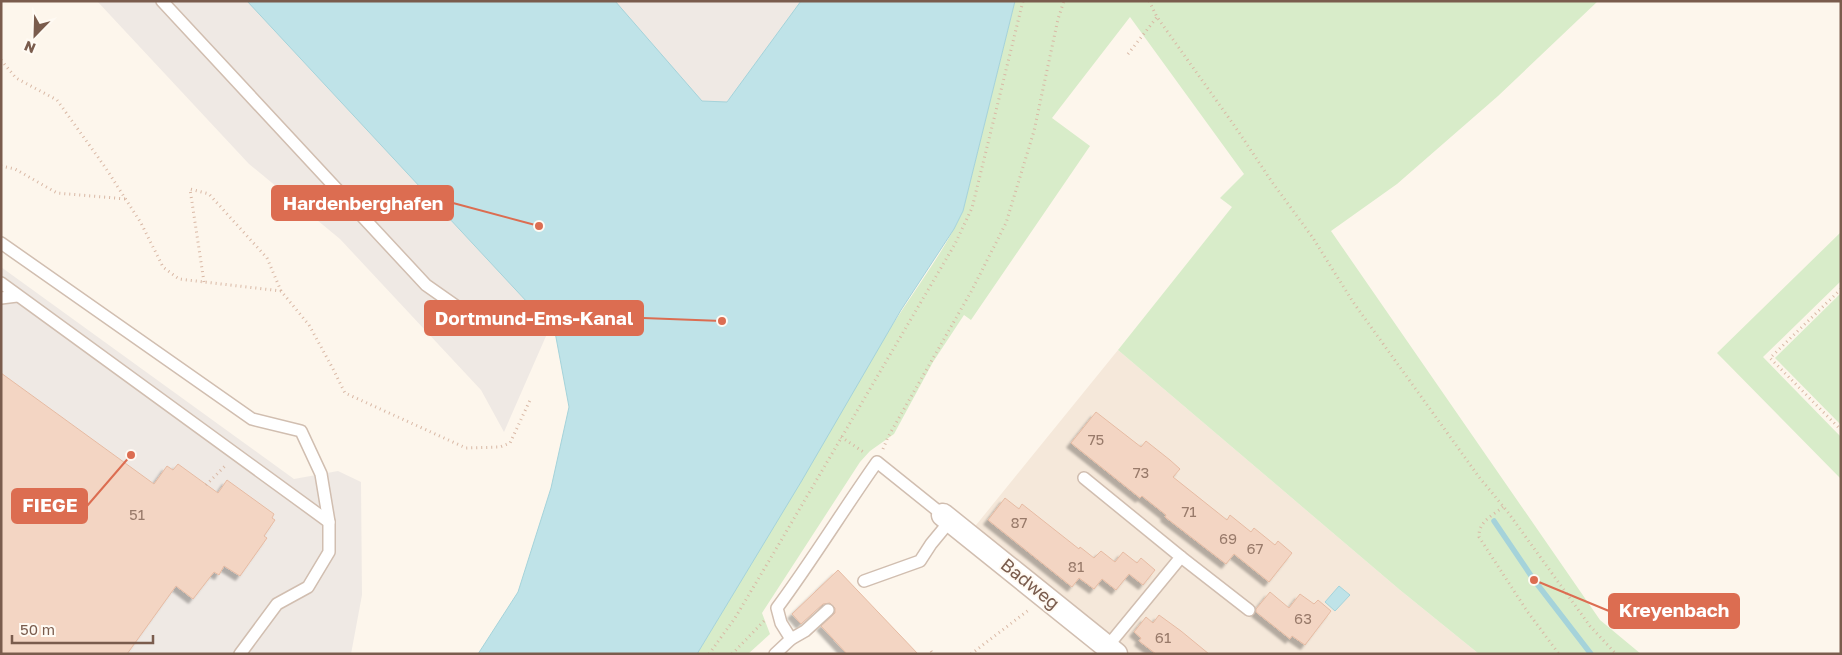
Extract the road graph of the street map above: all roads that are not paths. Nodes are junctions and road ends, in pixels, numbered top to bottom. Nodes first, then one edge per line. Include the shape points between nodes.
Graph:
1 (162, 1) edge
2 (1, 243) edge
3 (1, 283) edge
4 (17, 296) junction
5 (1, 298) edge
6 (483, 325) dead end
7 (1084, 478) dead end
8 (946, 518) junction
9 (329, 522) junction
10 (1181, 557) junction
11 (864, 581) dead end
12 (828, 610) dead end
13 (1249, 610) dead end
14 (791, 639) junction
15 (1112, 650) edge
16 (240, 654) edge
17 (775, 654) edge

1 - 6 lane via 426,285
2 - 9 lane via 252,419 302,431 321,474
3 - 4 lane
4 - 5 lane
4 - 9 lane
7 - 10 lane
8 - 11 lane via 920,562
8 - 14 lane via 877,462 777,608 781,623
8 - 15 street, Badweg
9 - 16 lane via 329,552 308,587 277,604
10 - 13 lane
10 - 15 lane
12 - 14 lane
14 - 17 lane

